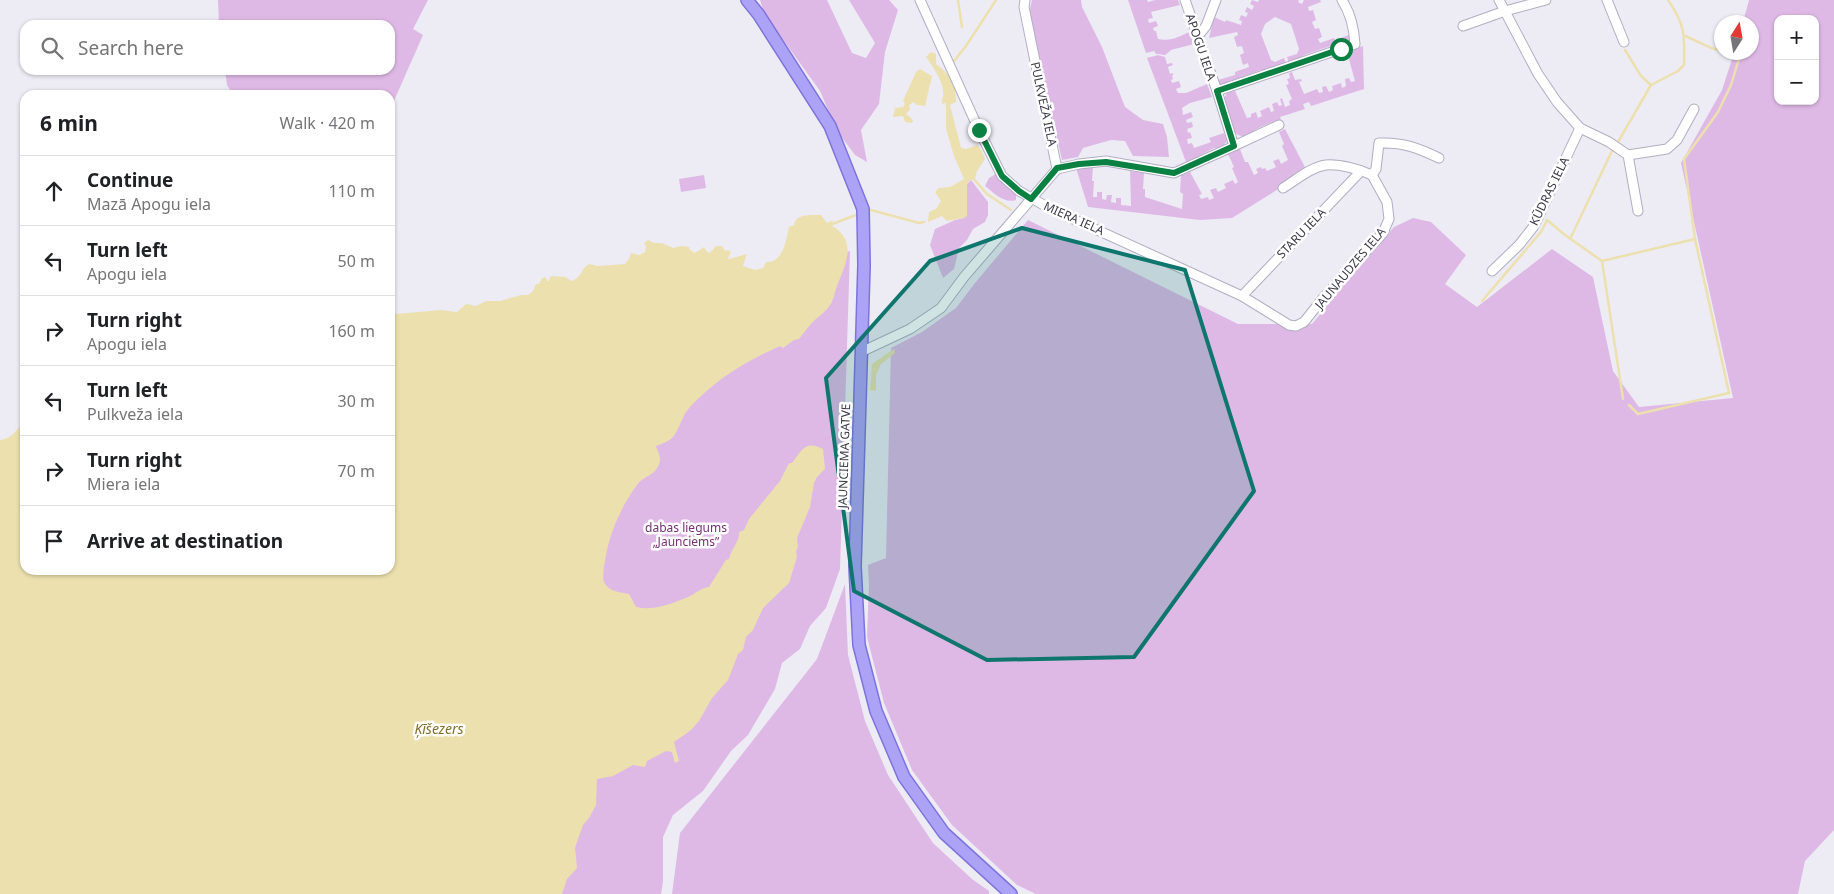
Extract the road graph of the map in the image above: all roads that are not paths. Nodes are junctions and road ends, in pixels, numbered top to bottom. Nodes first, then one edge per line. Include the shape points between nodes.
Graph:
1 (747, 0) edge
2 (920, 0) edge
3 (1025, 0) edge
4 (1185, 0) edge
5 (1216, 0) edge
6 (1342, 0) edge
7 (1499, 0) edge
8 (1546, 0) edge
9 (1607, 0) edge
10 (1505, 11) junction
11 (1463, 26) dead end
12 (1198, 36) junction
13 (1624, 42) dead end
14 (1217, 91) junction
15 (1694, 109) dead end
16 (1278, 125) dead end
17 (1580, 128) junction
18 (1234, 146) junction
19 (1628, 155) junction
20 (1439, 158) dead end
21 (1057, 168) junction
22 (1361, 171) junction
23 (1372, 175) junction
24 (1283, 188) dead end
25 (1031, 199) junction
26 (1638, 211) dead end
27 (1492, 271) dead end
28 (1242, 296) junction
29 (1296, 326) joint
30 (861, 352) junction
31 (1011, 894) edge

1 - 30 main road, JAUNCIEMA GATVE via 830,126 863,209
2 - 25 street, MIERA IELA via 1002,176
3 - 21 street, PULKVEŽA IELA
4 - 12 street, APOGU IELA
5 - 12 street via 1206,26
6 - 14 street via 1354,28 1355,44
7 - 10 street
8 - 10 street
9 - 13 street
10 - 11 street
10 - 17 street via 1538,74
12 - 14 street, APOGU IELA
14 - 18 street, APOGU IELA
15 - 19 street via 1677,140 1667,149
16 - 18 street
17 - 19 street
17 - 27 street, KŪDRAS IELA via 1534,226
18 - 21 street via 1174,173 1106,162
19 - 26 street
20 - 23 street via 1412,145 1379,143 1376,169
21 - 25 street
22 - 23 street
22 - 24 street via 1325,165
22 - 28 street, STARU IELA
23 - 29 street, JAUNAUDZES IELA via 1387,202 1389,219 1383,233 1304,322
25 - 28 street, MIERA IELA
25 - 30 street via 941,308 910,329
28 - 29 street, MIERA IELA via 1289,325
30 - 31 main road, JAUNCIEMA GATVE via 856,576 859,645 876,711 904,778 944,833

